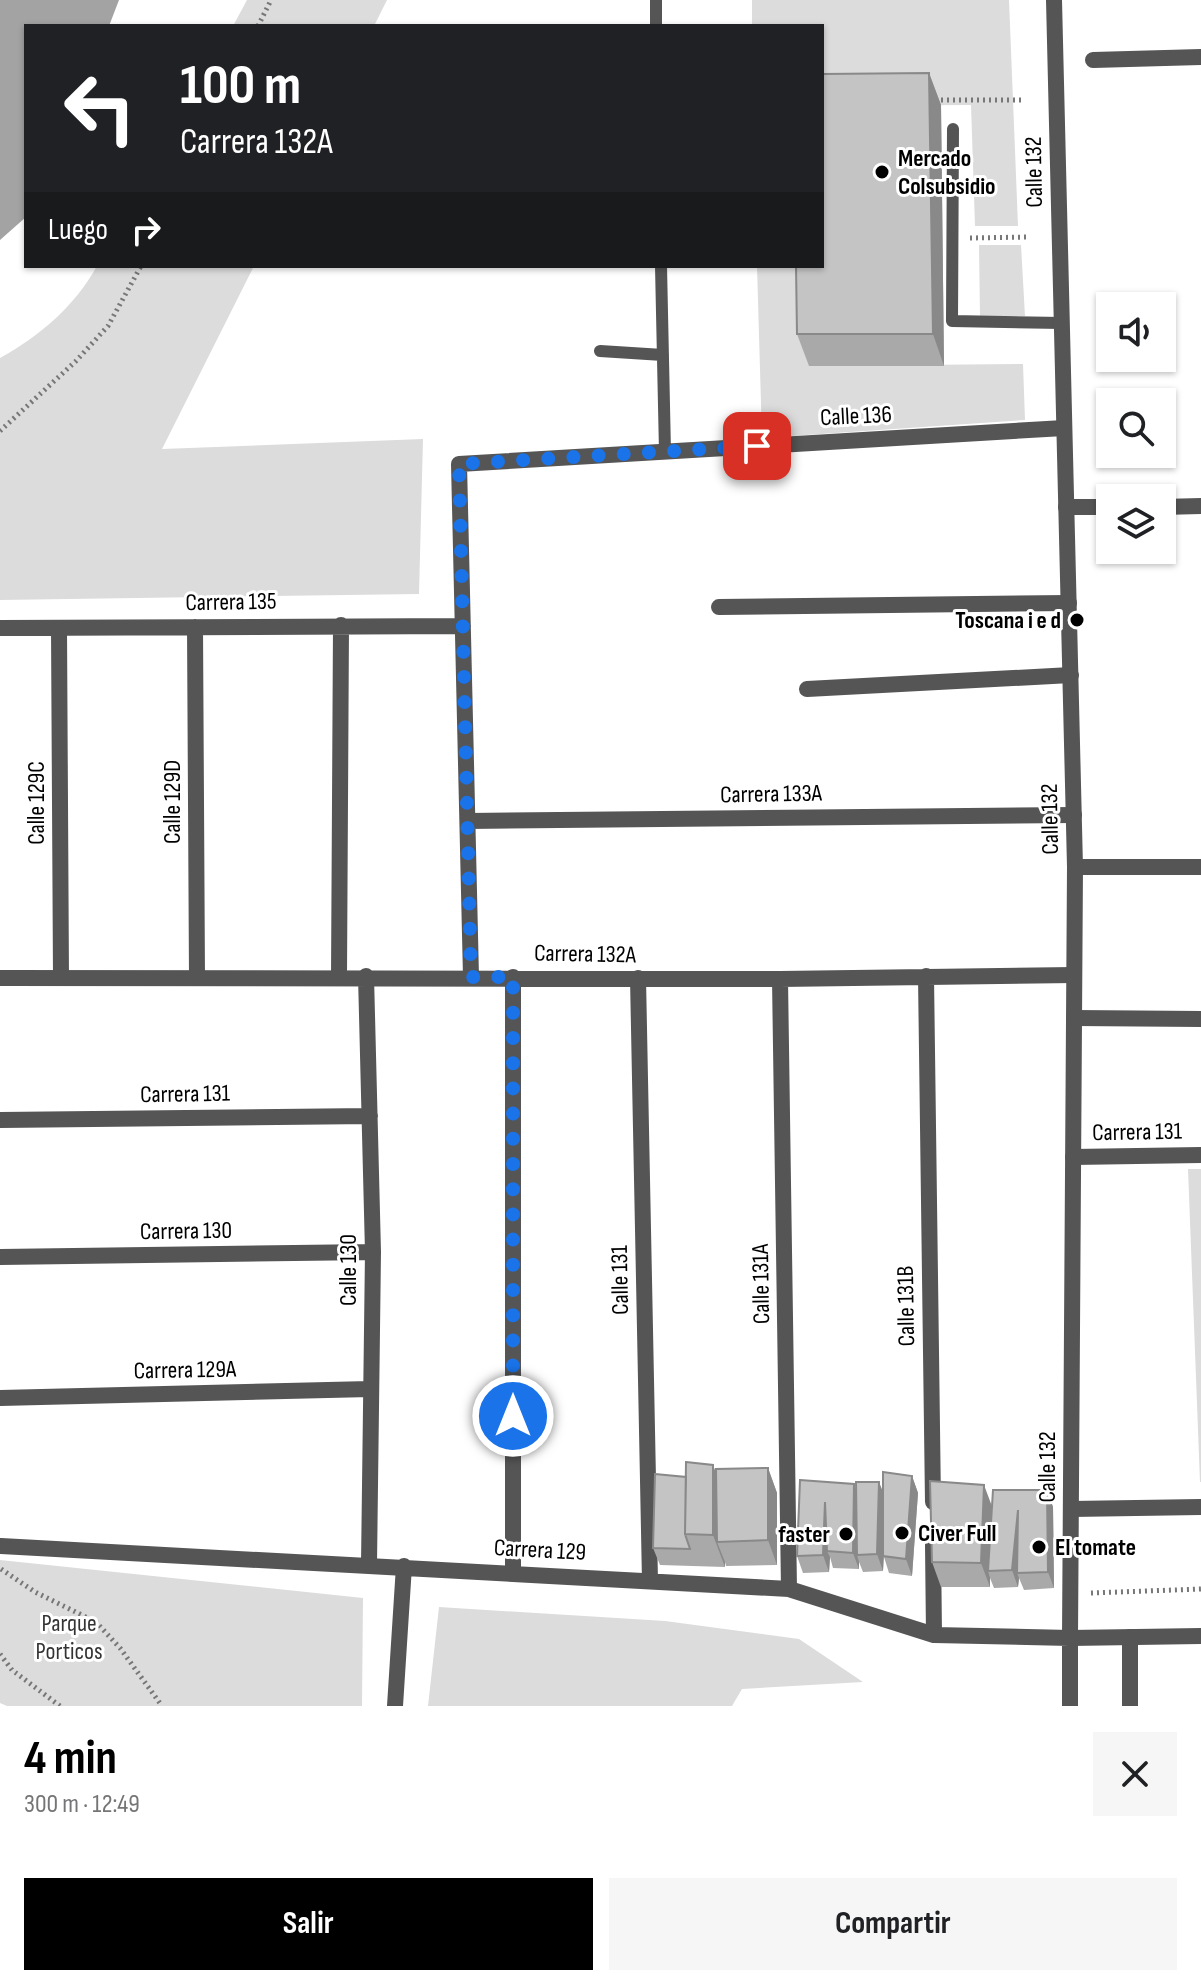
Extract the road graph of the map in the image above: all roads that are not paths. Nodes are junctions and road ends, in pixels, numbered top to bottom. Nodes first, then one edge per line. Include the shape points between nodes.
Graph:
1 (656, 0) edge
2 (1054, 0) edge
3 (656, 24) edge
4 (1201, 57) edge
5 (1093, 60) dead end
6 (953, 129) dead end
7 (661, 268) edge
8 (1062, 323) junction
9 (600, 351) dead end
10 (663, 355) junction
11 (1064, 428) junction
12 (665, 452) junction
13 (1201, 506) edge
14 (1066, 507) junction
15 (1096, 507) edge
16 (1176, 507) edge
17 (1069, 603) junction
18 (719, 607) dead end
19 (341, 625) junction
20 (463, 626) junction
21 (195, 627) junction
22 (0, 628) edge
23 (59, 628) junction
24 (1071, 675) junction
25 (807, 689) dead end
26 (1074, 815) junction
27 (468, 821) junction
28 (1075, 867) junction
29 (1201, 867) edge
30 (1074, 975) junction
31 (366, 976) junction
32 (926, 976) junction
33 (197, 977) junction
34 (339, 977) junction
35 (471, 977) junction
36 (513, 977) junction
37 (0, 978) edge
38 (61, 978) junction
39 (638, 978) junction
40 (780, 979) junction
41 (1074, 1018) junction
42 (1201, 1019) edge
43 (370, 1116) junction
44 (0, 1120) edge
45 (1201, 1155) edge
46 (1073, 1157) junction
47 (373, 1252) junction
48 (0, 1257) edge
49 (370, 1389) junction
50 (0, 1398) edge
51 (1201, 1507) edge
52 (1071, 1509) junction
53 (1, 1546) edge
54 (369, 1564) junction
55 (404, 1566) junction
56 (513, 1573) junction
57 (650, 1581) junction
58 (789, 1589) junction
59 (934, 1635) junction
60 (1201, 1636) edge
61 (1130, 1637) junction
62 (1070, 1638) junction
63 (395, 1706) edge
64 (1070, 1706) edge
65 (1130, 1706) edge

1 - 3 lane
2 - 8 street, Calle 132
4 - 5 street
6 - 8 lane via 952,321
7 - 10 lane
8 - 11 street, Calle 132
9 - 10 lane
10 - 12 lane
11 - 12 street, Calle 136
11 - 14 street, Calle 132
12 - 20 street, Calle 136 via 459,464
13 - 16 street
14 - 15 street
14 - 17 street, Calle 132
17 - 18 street
17 - 24 street, Calle 132
19 - 20 street, Carrera 135
19 - 21 street, Carrera 135
19 - 34 street
20 - 27 street
21 - 23 street, Carrera 135
21 - 33 street, Calle 129D
22 - 23 street, Carrera 135
23 - 38 street, Calle 129C
24 - 25 street
24 - 26 street, Calle 132
26 - 27 street, Carrera 133A
26 - 28 street, Calle 132
27 - 35 street
28 - 29 street
28 - 30 street, Calle 132
30 - 32 street, Carrera 132A
30 - 41 street, Calle 132
31 - 34 street, Carrera 132A
31 - 35 street, Carrera 132A
31 - 43 street, Calle 130
32 - 40 street, Carrera 132A
32 - 59 street, Calle 131B
33 - 34 street, Carrera 132A
33 - 38 street, Carrera 132A
35 - 36 street, Carrera 132A
36 - 39 street, Carrera 132A
36 - 56 street
37 - 38 street, Carrera 132A
39 - 40 street, Carrera 132A
39 - 57 street, Calle 131
40 - 58 street, Calle 131A
41 - 42 street
41 - 46 street, Calle 132
43 - 44 street, Carrera 131
43 - 47 street, Calle 130
45 - 46 street, Carrera 131
46 - 52 street, Calle 132
47 - 48 street, Carrera 130
47 - 49 street, Calle 130
49 - 50 street, Carrera 129A
49 - 54 street, Calle 130
51 - 52 street
52 - 62 street, Calle 132
53 - 54 street, Carrera 129
54 - 55 street, Carrera 129
55 - 56 street, Carrera 129
55 - 63 street
56 - 57 street, Carrera 129
57 - 58 street, Carrera 129
58 - 59 street, Carrera 129
59 - 62 street, Carrera 129
60 - 61 street, Carrera 129
61 - 62 street, Carrera 129
61 - 65 street
62 - 64 street, Calle 132

